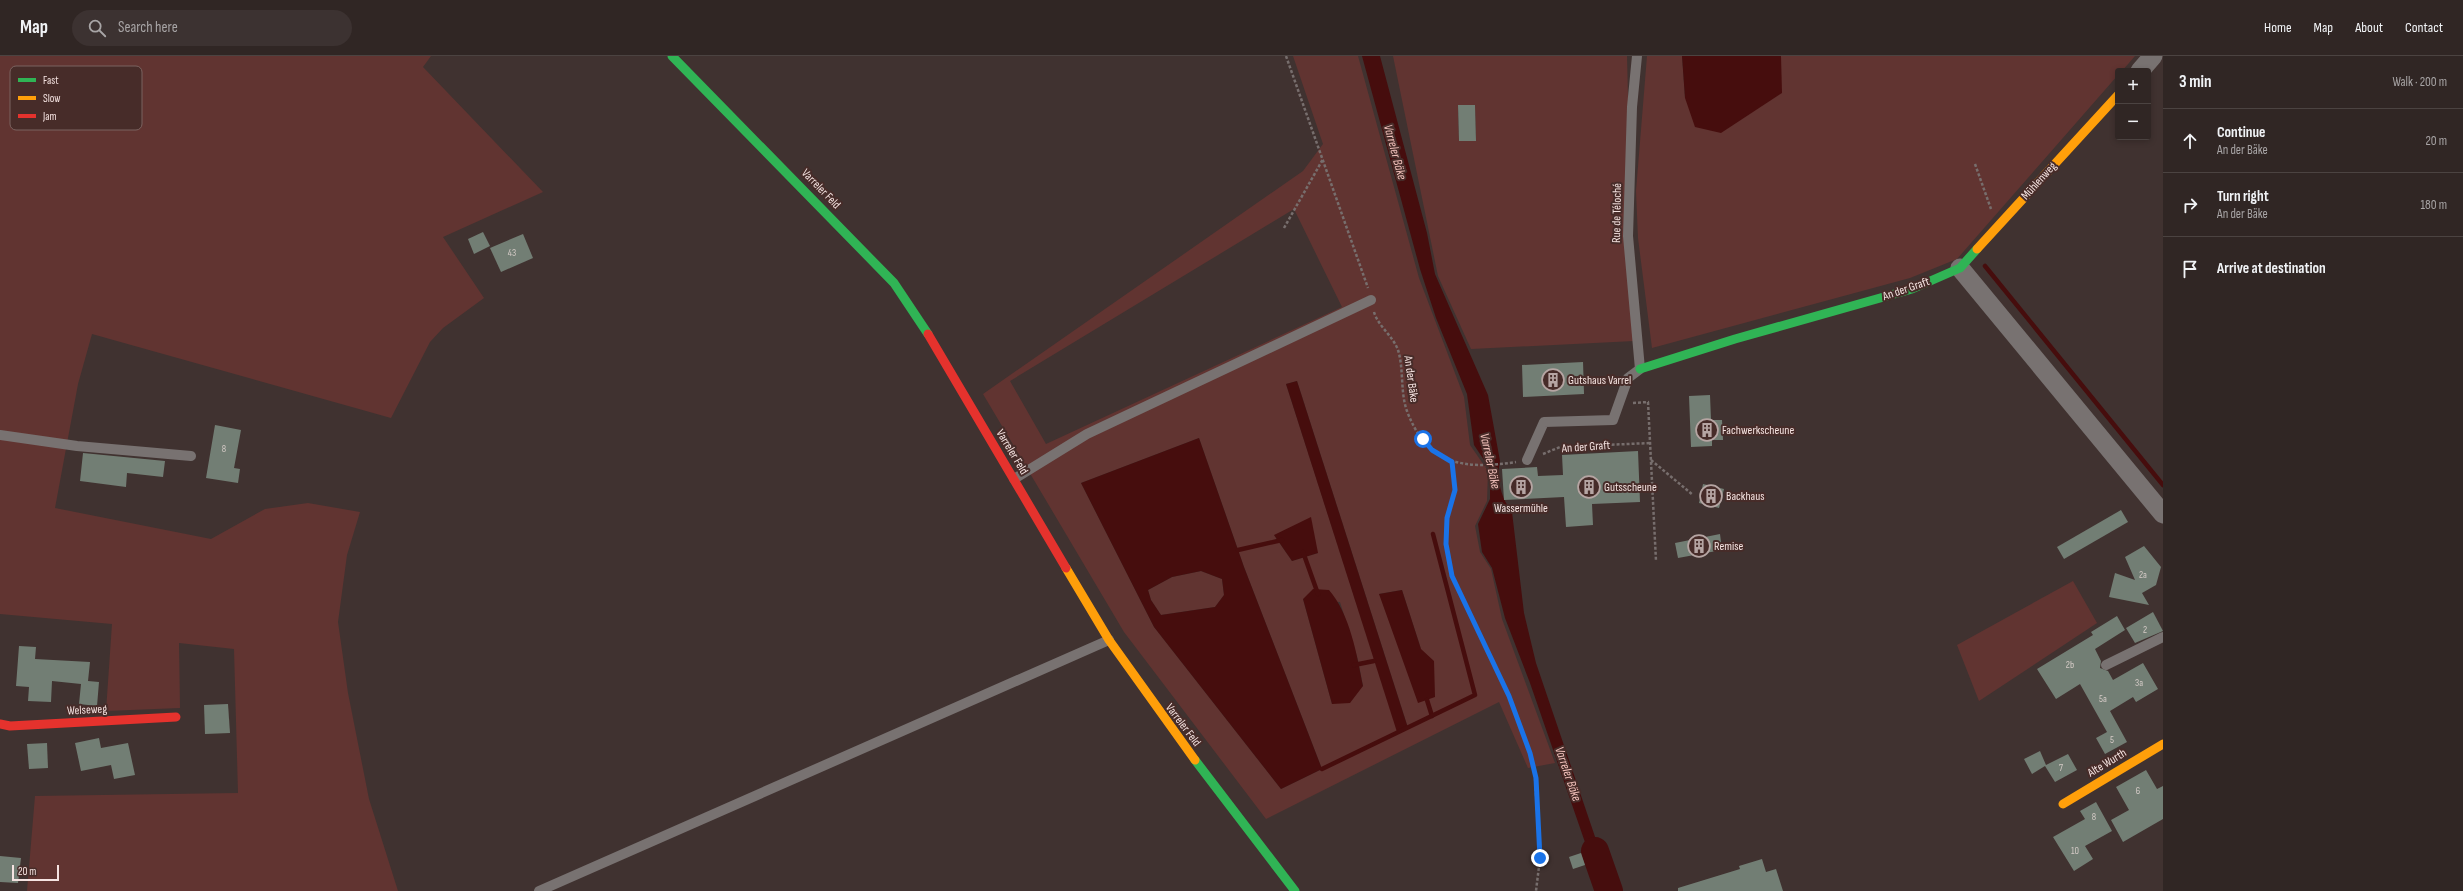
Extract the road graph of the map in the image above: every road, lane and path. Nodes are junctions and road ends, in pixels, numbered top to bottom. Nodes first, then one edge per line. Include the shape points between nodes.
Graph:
1 (672, 56) edge
2 (1286, 56) edge
3 (1637, 56) edge
4 (2153, 56) edge
5 (2143, 68) edge
6 (2115, 98) edge
7 (1323, 159) junction
8 (1975, 164) dead end
9 (2000, 225) junction
10 (1284, 228) dead end
11 (1960, 268) junction
12 (1371, 300) joint
13 (1376, 318) dead end
14 (1640, 369) junction
15 (1627, 403) dead end
16 (0, 435) edge
17 (1650, 443) junction
18 (191, 456) dead end
19 (1527, 460) junction
20 (1650, 460) junction
21 (1452, 462) junction
22 (1014, 479) junction
23 (1694, 495) dead end
24 (2163, 514) edge
25 (1656, 561) dead end
26 (2163, 637) edge
27 (1108, 640) junction
28 (2106, 665) dead end
29 (176, 717) dead end
30 (0, 724) edge
31 (2163, 744) edge
32 (2062, 804) dead end
33 (540, 891) edge
34 (1294, 891) edge
35 (1536, 891) edge

1 - 22 street, Varreler Feld via 894,283
2 - 7 path
3 - 14 lane, Rue de Téloché via 1632,108 1628,236
4 - 5 street
6 - 9 street, Mühlenweg
7 - 10 path
7 - 12 path via 1361,264
8 - 9 path via 1987,202
9 - 11 street, Mühlenweg
11 - 14 street, An der Graft via 1912,289
11 - 24 street
12 - 22 lane via 1087,434
13 - 21 path, An der Bäke via 1398,350 1407,410 1432,450
14 - 19 lane via 1628,378 1612,420 1544,422
15 - 17 path via 1648,402
16 - 18 lane via 77,446
17 - 19 path, An der Graft via 1560,447
17 - 20 path
19 - 21 path, An der Graft via 1482,466
20 - 23 path
20 - 25 path
21 - 35 path via 1455,490 1447,518 1446,544 1452,576 1509,696 1534,765 1540,858
22 - 27 street, Varreler Feld
26 - 28 lane
27 - 33 lane
27 - 34 street, Varreler Feld via 1170,728
29 - 30 street, Welseweg via 10,726
31 - 32 street, Alte Wurth

